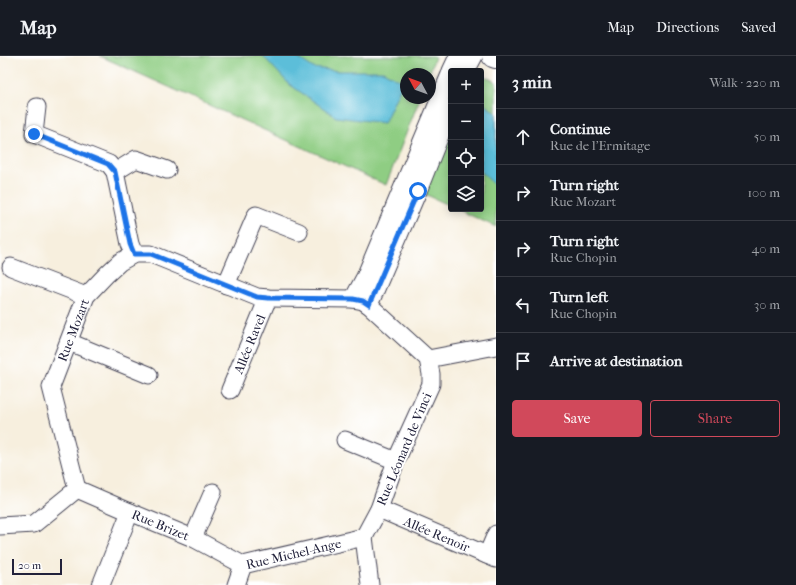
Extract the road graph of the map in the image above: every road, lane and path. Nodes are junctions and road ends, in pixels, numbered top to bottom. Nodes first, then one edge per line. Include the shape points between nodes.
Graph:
1 (458, 56) edge
2 (474, 56) edge
3 (493, 56) edge
4 (496, 57) edge
5 (452, 68) edge
6 (468, 68) edge
7 (448, 78) edge
8 (36, 107) dead end
9 (448, 116) edge
10 (167, 170) dead end
11 (115, 172) junction
12 (299, 232) dead end
13 (134, 254) junction
14 (11, 268) dead end
15 (226, 285) junction
16 (86, 296) junction
17 (268, 298) junction
18 (361, 302) junction
19 (69, 342) junction
20 (496, 346) edge
21 (428, 359) junction
22 (149, 375) dead end
23 (230, 390) dead end
24 (345, 440) dead end
25 (396, 461) junction
26 (77, 489) junction
27 (213, 492) dead end
28 (379, 509) junction
29 (130, 512) junction
30 (0, 526) edge
31 (496, 534) edge
32 (193, 538) junction
33 (364, 538) junction
34 (492, 557) edge
35 (243, 565) junction
36 (101, 585) edge
37 (236, 585) edge
38 (370, 585) edge

1 - 5 street
2 - 6 street
3 - 4 main road
7 - 18 street via 365,277
8 - 11 street via 34,134 108,164
9 - 18 street via 418,191
10 - 11 street via 136,159
11 - 13 street
12 - 15 street via 256,215
13 - 15 street via 151,254
13 - 16 street, Rue Mozart via 120,262
14 - 16 street
15 - 17 street via 257,297
16 - 19 street, Rue Mozart
17 - 18 street
17 - 23 street, Allée Ravel
18 - 21 street
19 - 22 street
19 - 26 street, Rue Mozart via 51,387
20 - 21 street
21 - 25 street, Rue Léonard de Vinci via 431,384
24 - 25 street
25 - 28 street, Rue Léonard de Vinci
26 - 29 street, Rue Brizet
26 - 30 street via 34,524
27 - 32 street
28 - 33 street, Rue Léonard de Vinci
28 - 34 street, Allée Renoir
29 - 32 street, Rue Brizet
29 - 36 street
31 - 34 street
32 - 35 street, Rue Brizet
33 - 35 street, Rue Michel-Ange
33 - 38 street
35 - 37 street, Rue Michel-Ange

